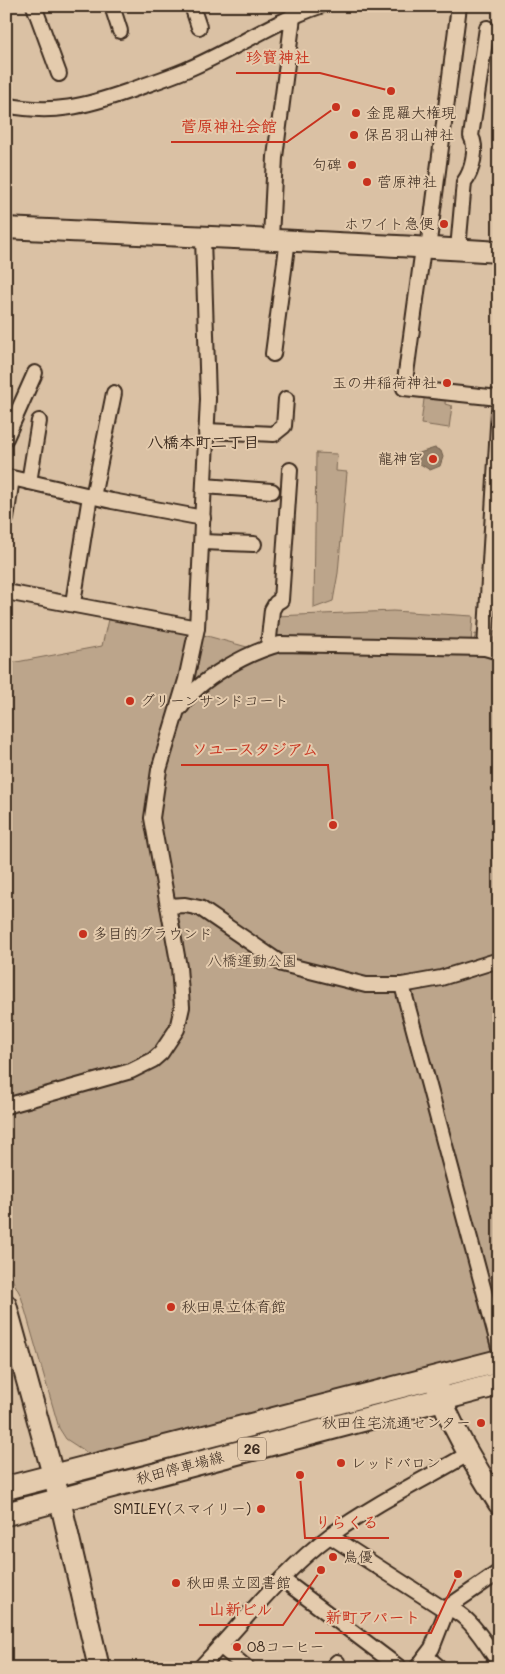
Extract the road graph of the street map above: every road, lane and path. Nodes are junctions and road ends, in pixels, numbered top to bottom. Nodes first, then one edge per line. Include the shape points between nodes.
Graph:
1 (34, 6) edge
2 (112, 6) edge
3 (192, 6) edge
4 (320, 6) edge
5 (459, 6) edge
6 (294, 11) edge
7 (199, 27) dead end
8 (487, 28) dead end
9 (120, 31) dead end
10 (59, 74) dead end
11 (6, 105) edge
12 (6, 228) edge
13 (203, 238) junction
14 (279, 238) junction
15 (425, 248) junction
16 (458, 249) junction
17 (499, 252) edge
18 (273, 354) dead end
19 (35, 373) dead end
20 (114, 393) dead end
21 (499, 398) edge
22 (286, 399) dead end
23 (499, 409) edge
24 (39, 421) dead end
25 (206, 431) junction
26 (6, 438) edge
27 (290, 470) dead end
28 (9, 477) edge
29 (29, 482) junction
30 (204, 486) junction
31 (272, 491) dead end
32 (91, 496) junction
33 (203, 518) junction
34 (6, 519) edge
35 (202, 542) junction
36 (254, 544) dead end
37 (6, 592) edge
38 (73, 603) junction
39 (197, 628) junction
40 (268, 647) junction
41 (485, 648) junction
42 (499, 652) edge
43 (174, 721) junction
44 (168, 906) junction
45 (499, 960) edge
46 (402, 985) junction
47 (6, 1106) edge
48 (6, 1305) edge
49 (499, 1347) edge
50 (499, 1361) edge
51 (434, 1378) junction
52 (499, 1384) edge
53 (442, 1400) junction
54 (468, 1454) junction
55 (54, 1476) junction
56 (6, 1488) edge
57 (60, 1500) junction
58 (499, 1504) edge
59 (6, 1514) edge
60 (330, 1536) junction
61 (499, 1572) edge
62 (282, 1580) junction
63 (448, 1607) junction
64 (220, 1646) junction
65 (426, 1656) junction
66 (499, 1663) edge
67 (99, 1668) edge
68 (200, 1668) edge
69 (247, 1668) edge
70 (400, 1668) edge
71 (417, 1668) edge
72 (440, 1668) edge

1 - 10 street
2 - 9 street
3 - 7 street
4 - 6 street
5 - 15 street
6 - 11 street via 186,70 94,103 31,110
6 - 14 street via 275,157
8 - 16 street via 471,136 474,142 470,175 464,182
12 - 13 street
13 - 14 street
13 - 25 street
14 - 15 street
14 - 18 street
15 - 16 street
15 - 21 street via 404,388
16 - 17 street
19 - 26 street
20 - 32 street
22 - 25 street via 284,426 274,434
23 - 41 street
24 - 29 street
25 - 30 street
27 - 40 street via 282,600 272,610
28 - 29 street
28 - 34 street
29 - 32 street
30 - 31 street
30 - 33 street
32 - 33 street
32 - 38 street
33 - 35 street
35 - 36 street
35 - 39 street
37 - 38 street
38 - 39 street
39 - 43 street
40 - 41 street via 280,644
40 - 43 street via 200,686 185,701
41 - 42 street
43 - 44 street via 159,770 152,818
44 - 46 street via 200,908 282,964 366,985
44 - 47 street via 181,981 182,1007 177,1029 161,1053 131,1072
45 - 46 street via 441,978
46 - 49 street
48 - 55 street
50 - 51 main road, 秋田停車場線 / 26
51 - 53 street
51 - 55 main road, 秋田停車場線 / 26
52 - 53 main road, 秋田停車場線 / 26
53 - 54 street
53 - 57 main road, 秋田停車場線 / 26
54 - 58 street
54 - 60 street
55 - 56 main road, 秋田停車場線 / 26
55 - 57 street
57 - 59 main road, 秋田停車場線 / 26
57 - 67 street
60 - 62 street
60 - 63 street via 442,1608
61 - 63 street
62 - 64 street
62 - 70 street
63 - 65 street
63 - 66 street via 466,1618
64 - 68 street
64 - 69 street
65 - 71 street
65 - 72 street

